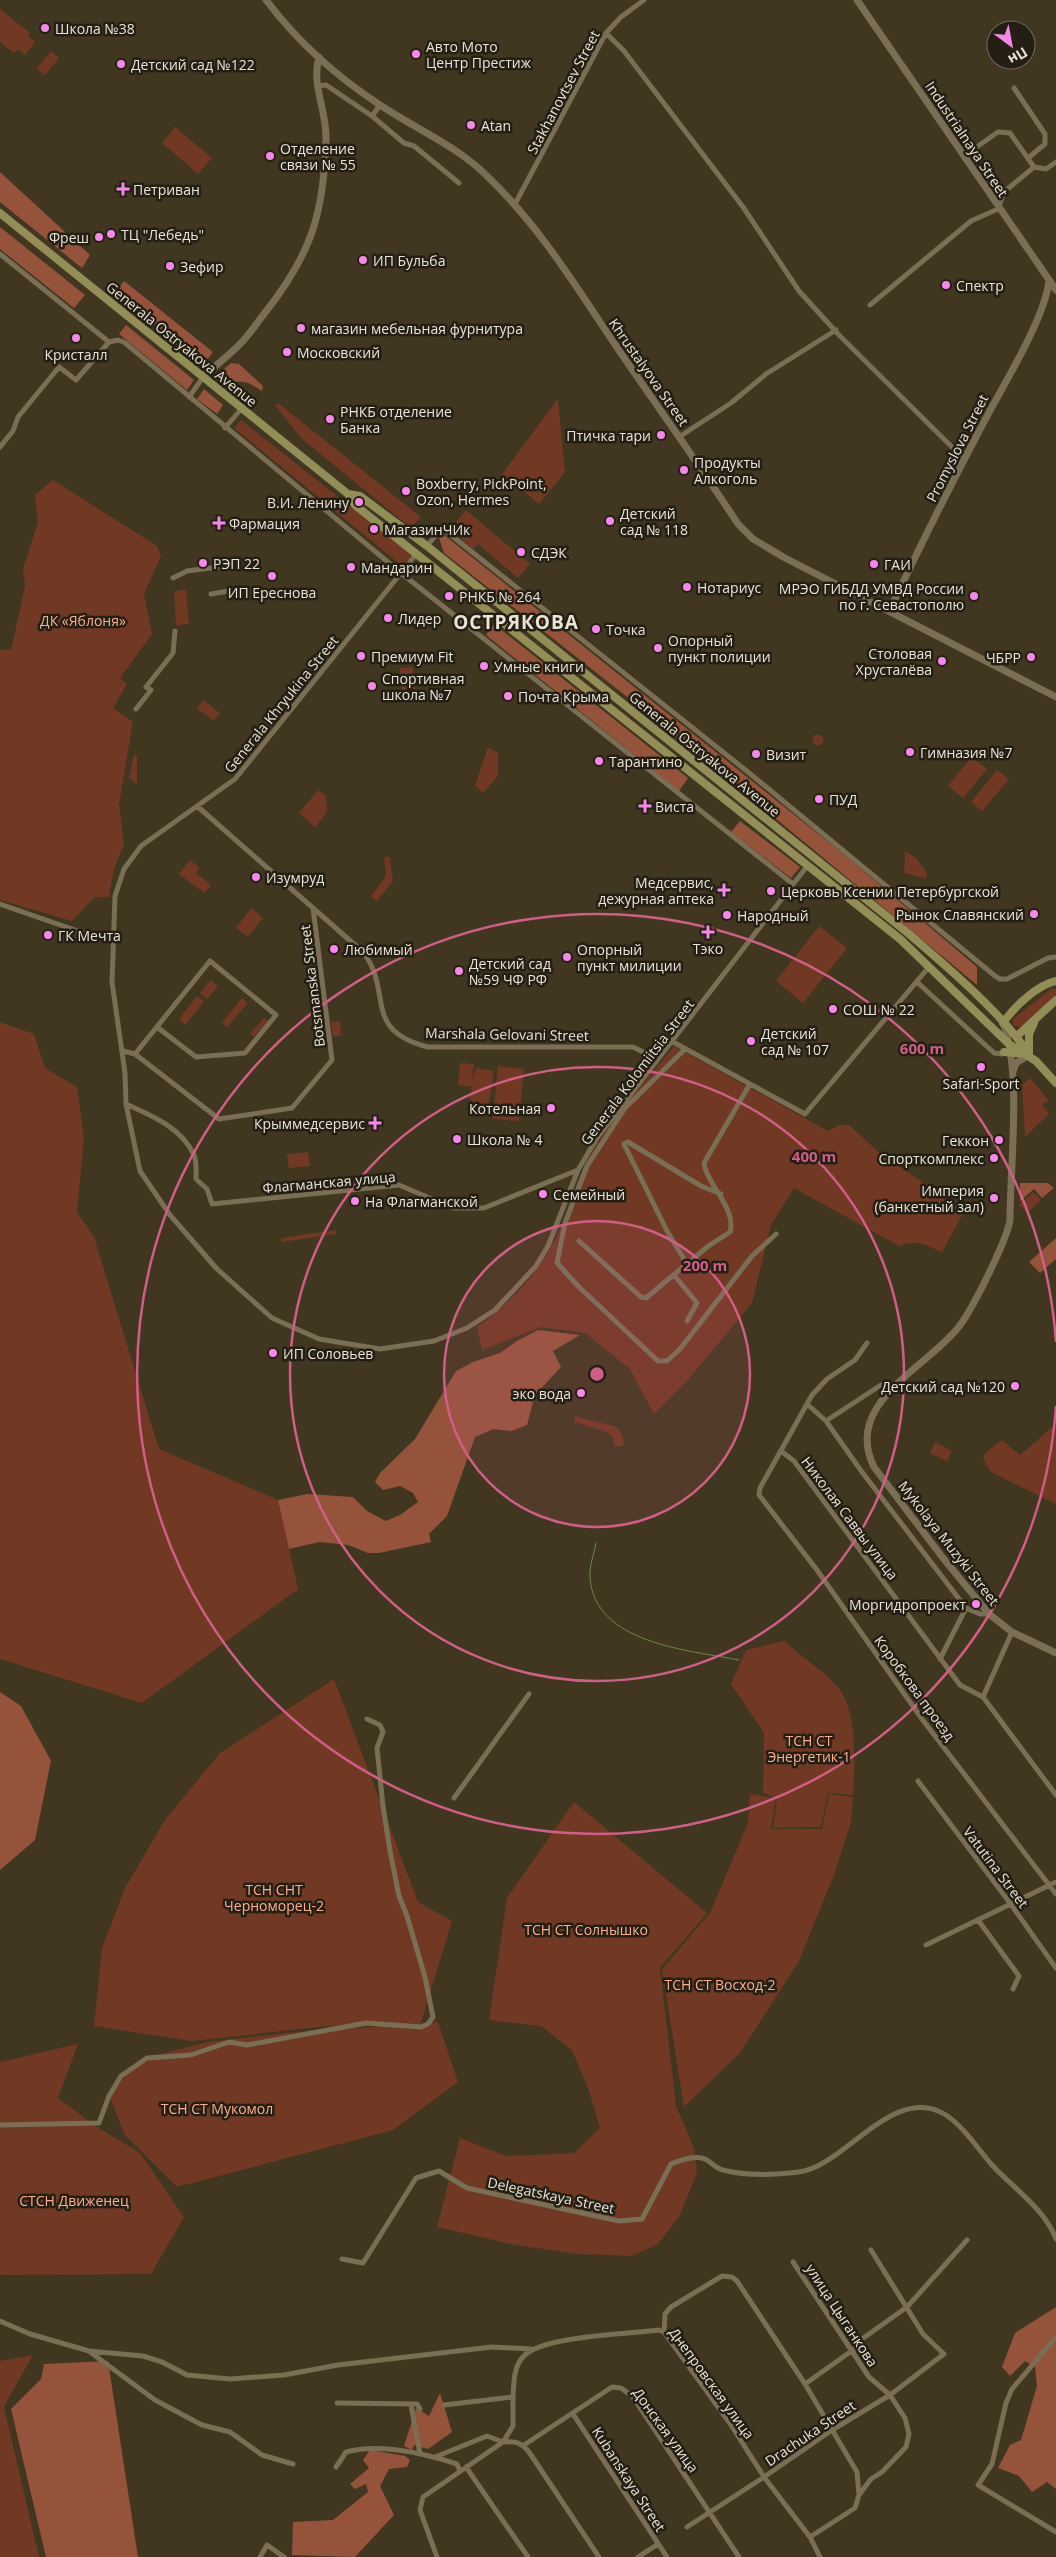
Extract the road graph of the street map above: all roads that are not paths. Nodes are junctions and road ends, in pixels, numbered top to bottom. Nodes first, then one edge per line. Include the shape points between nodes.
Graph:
1 (266, 0) edge
2 (644, 0) edge
3 (858, 0) edge
4 (606, 33) junction
5 (319, 57) junction
6 (318, 86) junction
7 (1014, 88) dead end
8 (380, 105) junction
9 (372, 116) junction
10 (964, 156) junction
11 (1028, 158) junction
12 (1056, 162) edge
13 (1034, 167) junction
14 (459, 183) dead end
15 (1004, 192) junction
16 (989, 195) junction
17 (515, 204) junction
18 (998, 209) junction
19 (0, 213) edge
20 (0, 254) edge
21 (1048, 281) junction
22 (1056, 290) edge
23 (1047, 294) junction
24 (1056, 295) edge
25 (870, 305) dead end
26 (836, 330) junction
27 (109, 342) junction
28 (204, 376) junction
29 (189, 397) junction
30 (242, 408) junction
31 (225, 428) junction
32 (679, 438) junction
33 (0, 447) edge
34 (964, 459) junction
35 (348, 494) junction
36 (427, 546) junction
37 (416, 553) junction
38 (227, 566) dead end
39 (400, 574) junction
40 (173, 578) dead end
41 (229, 592) dead end
42 (211, 594) dead end
43 (890, 612) junction
44 (175, 631) dead end
45 (1056, 697) edge
46 (136, 709) dead end
47 (197, 806) junction
48 (141, 846) joint
49 (808, 866) junction
50 (793, 884) junction
51 (0, 904) edge
52 (313, 908) junction
53 (92, 936) dead end
54 (1056, 957) edge
55 (929, 967) junction
56 (917, 982) junction
57 (1054, 982) edge
58 (1056, 1000) edge
59 (1037, 1017) junction
60 (1003, 1023) junction
61 (157, 1027) junction
62 (1017, 1036) junction
63 (1008, 1040) junction
64 (673, 1042) junction
65 (685, 1049) junction
66 (123, 1051) junction
67 (135, 1054) junction
68 (1008, 1055) junction
69 (1029, 1055) junction
70 (657, 1059) junction
71 (1012, 1082) junction
72 (1056, 1082) edge
73 (750, 1084) junction
74 (126, 1104) junction
75 (578, 1170) junction
76 (721, 1194) junction
77 (776, 1234) dead end
78 (579, 1241) dead end
79 (687, 1264) junction
80 (674, 1275) junction
81 (687, 1321) dead end
82 (867, 1343) dead end
83 (897, 1385) junction
84 (807, 1404) junction
85 (826, 1422) junction
86 (781, 1451) junction
87 (966, 1608) junction
88 (989, 1614) junction
89 (1012, 1632) junction
90 (1056, 1653) edge
91 (940, 1659) junction
92 (529, 1694) dead end
93 (983, 1698) junction
94 (367, 1719) dead end
95 (918, 1781) dead end
96 (1056, 1795) edge
97 (454, 1798) dead end
98 (1056, 1882) edge
99 (1049, 1884) junction
100 (1056, 1894) edge
101 (1010, 1903) junction
102 (978, 1920) junction
103 (926, 1945) dead end
104 (1056, 1968) edge
105 (1013, 1989) dead end
106 (0, 2126) edge
107 (1056, 2239) edge
108 (967, 2240) dead end
109 (871, 2250) dead end
110 (342, 2259) dead end
111 (794, 2262) dead end
112 (907, 2308) junction
113 (0, 2321) edge
114 (664, 2332) junction
115 (1056, 2337) edge
116 (531, 2349) junction
117 (853, 2350) junction
118 (89, 2351) junction
119 (805, 2384) junction
120 (890, 2395) junction
121 (513, 2397) junction
122 (337, 2403) dead end
123 (411, 2405) junction
124 (444, 2405) dead end
125 (420, 2409) dead end
126 (573, 2414) junction
127 (832, 2430) junction
128 (503, 2442) junction
129 (524, 2445) junction
130 (420, 2454) junction
131 (435, 2457) junction
132 (293, 2464) dead end
133 (336, 2467) dead end
134 (466, 2467) junction
135 (460, 2471) junction
136 (764, 2478) junction
137 (859, 2495) junction
138 (711, 2512) junction
139 (686, 2527) dead end
140 (1056, 2532) edge
141 (810, 2537) junction
142 (658, 2544) junction
143 (260, 2557) edge
144 (284, 2557) edge
145 (437, 2557) edge
146 (528, 2557) edge
147 (599, 2557) edge
148 (638, 2557) edge
149 (667, 2557) edge
150 (739, 2557) edge
151 (820, 2557) edge

1 - 5 main road, Khrustalyova Street
2 - 4 street, Stakhanovtsev Street via 621,16
3 - 10 main road, Industrialnaya Street
4 - 17 street, Stakhanovtsev Street
4 - 26 street via 624,51 743,207 799,291
5 - 6 main road via 316,66
5 - 8 main road, Khrustalyova Street
6 - 9 street via 326,86
6 - 28 main road via 326,130 325,172 320,203 305,252 281,292 239,346
7 - 11 street via 1045,134 1045,144
8 - 9 street
8 - 17 main road, Khrustalyova Street via 466,158
9 - 14 street
10 - 11 street via 1004,131 1010,133
10 - 16 main road, Industrialnaya Street
11 - 13 street
12 - 13 street via 1046,168
13 - 15 street
15 - 16 street
15 - 18 street
16 - 18 main road, Industrialnaya Street
17 - 32 main road, Khrustalyova Street via 530,221
18 - 21 main road, Industrialnaya Street
18 - 25 street via 971,221
19 - 28 main road, Generala Ostryakova Avenue
20 - 27 street
21 - 22 main road, Industrialnaya Street
21 - 23 main road, Promyslova Street
23 - 24 main road
23 - 34 main road, Promyslova Street via 1019,357
26 - 32 street via 766,374
26 - 34 street
27 - 29 street via 124,342
27 - 33 street via 76,380 59,367 18,417 13,431
28 - 29 street
28 - 30 main road, Generala Ostryakova Avenue
29 - 31 street
30 - 31 street
30 - 35 main road, Generala Ostryakova Avenue
31 - 39 street
32 - 43 main road, Khrustalyova Street via 738,524 753,539
34 - 43 main road, Promyslova Street
35 - 36 main road, Generala Ostryakova Avenue via 360,496
35 - 37 main road, Generala Ostryakova Avenue via 354,505
36 - 54 street via 442,528 748,772 995,976 1007,979
36 - 60 main road, Generala Ostryakova Avenue via 909,934
37 - 39 street, Generala Khryukina Street
37 - 49 main road, Generala Ostryakova Avenue
38 - 40 street via 187,571
39 - 47 street, Generala Khryukina Street via 236,779
39 - 50 street
41 - 42 street
43 - 45 main road, Khrustalyova Street
44 - 46 street via 173,653 146,687 151,690
47 - 48 street, Generala Khryukina Street
47 - 52 street, Marshala Gelovani Street
48 - 66 street, Generala Kolomiitsia Street via 124,869 115,896 112,982
49 - 50 street, Generala Kolomiitsia Street
49 - 55 main road, Generala Ostryakova Avenue via 902,941
50 - 64 street, Generala Kolomiitsia Street
51 - 53 street
52 - 67 street, Botsmanska Street via 332,1060 292,1108 219,1118
52 - 70 street, Marshala Gelovani Street via 368,958 386,1022 393,1032 415,1044 459,1048 633,1047
55 - 56 street
55 - 63 main road, Generala Ostryakova Avenue
56 - 68 street via 994,1053
56 - 73 street via 805,1114
57 - 60 main road via 1008,1014
58 - 59 main road
59 - 62 main road
59 - 69 main road via 1029,1034
60 - 62 main road, Generala Ostryakova Avenue
60 - 63 main road
61 - 61 street via 210,961 276,1015 245,1053 196,1058
61 - 67 street
62 - 63 main road
62 - 69 main road, Generala Ostryakova Avenue
63 - 68 main road
63 - 69 main road, Generala Ostryakova Avenue
64 - 65 street
64 - 70 street, Generala Kolomiitsia Street
65 - 73 street
65 - 77 street via 625,1108 587,1166 566,1223 557,1263 658,1361 667,1362 752,1256
66 - 67 street
66 - 74 street, Generala Kolomiitsia Street
68 - 69 main road
68 - 71 main road
69 - 71 main road via 1016,1063
69 - 72 main road, Generala Ostryakova Avenue
70 - 75 street, Generala Kolomiitsia Street via 597,1138
71 - 83 main road via 1010,1220 1005,1241 960,1325
73 - 76 street via 704,1159 706,1172
74 - 75 street, Флагманская улица via 159,1119 185,1141 194,1156 196,1179 207,1189 212,1204 399,1185 453,1208 484,1208
74 - 75 street, Generala Kolomiitsia Street via 140,1171 170,1215 217,1268 272,1318 319,1339 380,1349 434,1341 467,1328 494,1310 540,1260
76 - 79 street via 731,1230
76 - 79 street via 701,1186 629,1142 625,1143 667,1231
78 - 80 street via 644,1298
79 - 80 street
80 - 81 street via 697,1303
82 - 84 street via 855,1360 817,1388
83 - 85 street via 881,1385
83 - 88 main road, Mykolaya Muzyki Street via 871,1414 867,1431 874,1467
84 - 85 street
84 - 86 street
85 - 87 street
86 - 91 street, Николая Саввы улица via 799,1468
86 - 99 street, Коробкова проезд via 759,1492 922,1719
87 - 88 street
87 - 91 street
88 - 89 main road, Mykolaya Muzyki Street
89 - 90 main road, Mykolaya Muzyki Street
89 - 93 street
91 - 93 street, Николая Саввы улица via 960,1686
92 - 97 street
93 - 96 street
94 - 106 street via 380,1725 383,1732 377,1748 383,1806 399,1896 424,1977 432,2017 428,2024 422,2027 366,2023 247,2045 229,2042 190,2055 147,2058 121,2076 99,2123
95 - 101 street, Vatutina Street
98 - 99 street
99 - 100 street, Коробкова проезд
99 - 101 street
101 - 102 street
101 - 104 street, Vatutina Street
102 - 103 street
102 - 105 street via 1019,1976
107 - 110 street, Delegatskaya Street via 1041,2213 946,2115 931,2109 913,2109 896,2113 819,2165 802,2172 722,2170 698,2158 671,2164 642,2220 618,2221 467,2188 439,2171 416,2178 363,2263
108 - 112 street
109 - 112 street
111 - 117 street, улица Цыганкова
112 - 117 street via 862,2339
112 - 120 street, Drachuka Street via 922,2334 944,2354
113 - 118 street via 30,2334
114 - 116 street, Днепровская улица via 549,2342
114 - 119 street via 665,2314 671,2308 722,2276 732,2277
114 - 136 street, Днепровская улица
115 - 140 street via 1012,2389 992,2464 978,2485
116 - 118 street, Днепровская улица via 492,2347 338,2365 284,2376 230,2379 188,2375 143,2356
116 - 121 street via 516,2369
117 - 119 street
117 - 120 street, улица Цыганкова via 869,2377
118 - 132 street via 154,2400 202,2425 230,2432 262,2455
119 - 127 street
120 - 127 street, Drachuka Street
120 - 137 street, улица Цыганкова via 905,2418 909,2434 906,2447 871,2479
121 - 124 street
121 - 128 street via 513,2426
122 - 123 street
123 - 125 street via 417,2404
123 - 130 street
126 - 129 street, Донская улица
126 - 138 street, Донская улица via 604,2390 621,2388 632,2397
126 - 142 street, Kubanskaya Street
127 - 136 street, Drachuka Street
127 - 137 street via 857,2472
128 - 129 street via 515,2441
128 - 131 street via 488,2436
128 - 134 street
129 - 147 street
130 - 131 street
130 - 133 street via 363,2448 346,2452
131 - 135 street via 457,2464
134 - 135 street
134 - 146 street
135 - 145 street via 423,2497 420,2510
136 - 138 street, Drachuka Street
136 - 141 street, Днепровская улица
137 - 141 street, улица Цыганкова via 855,2508
138 - 139 street, Drachuka Street
138 - 150 street, Донская улица
141 - 151 street, Днепровская улица
142 - 148 street
142 - 149 street, Kubanskaya Street
143 - 144 street via 267,2545

